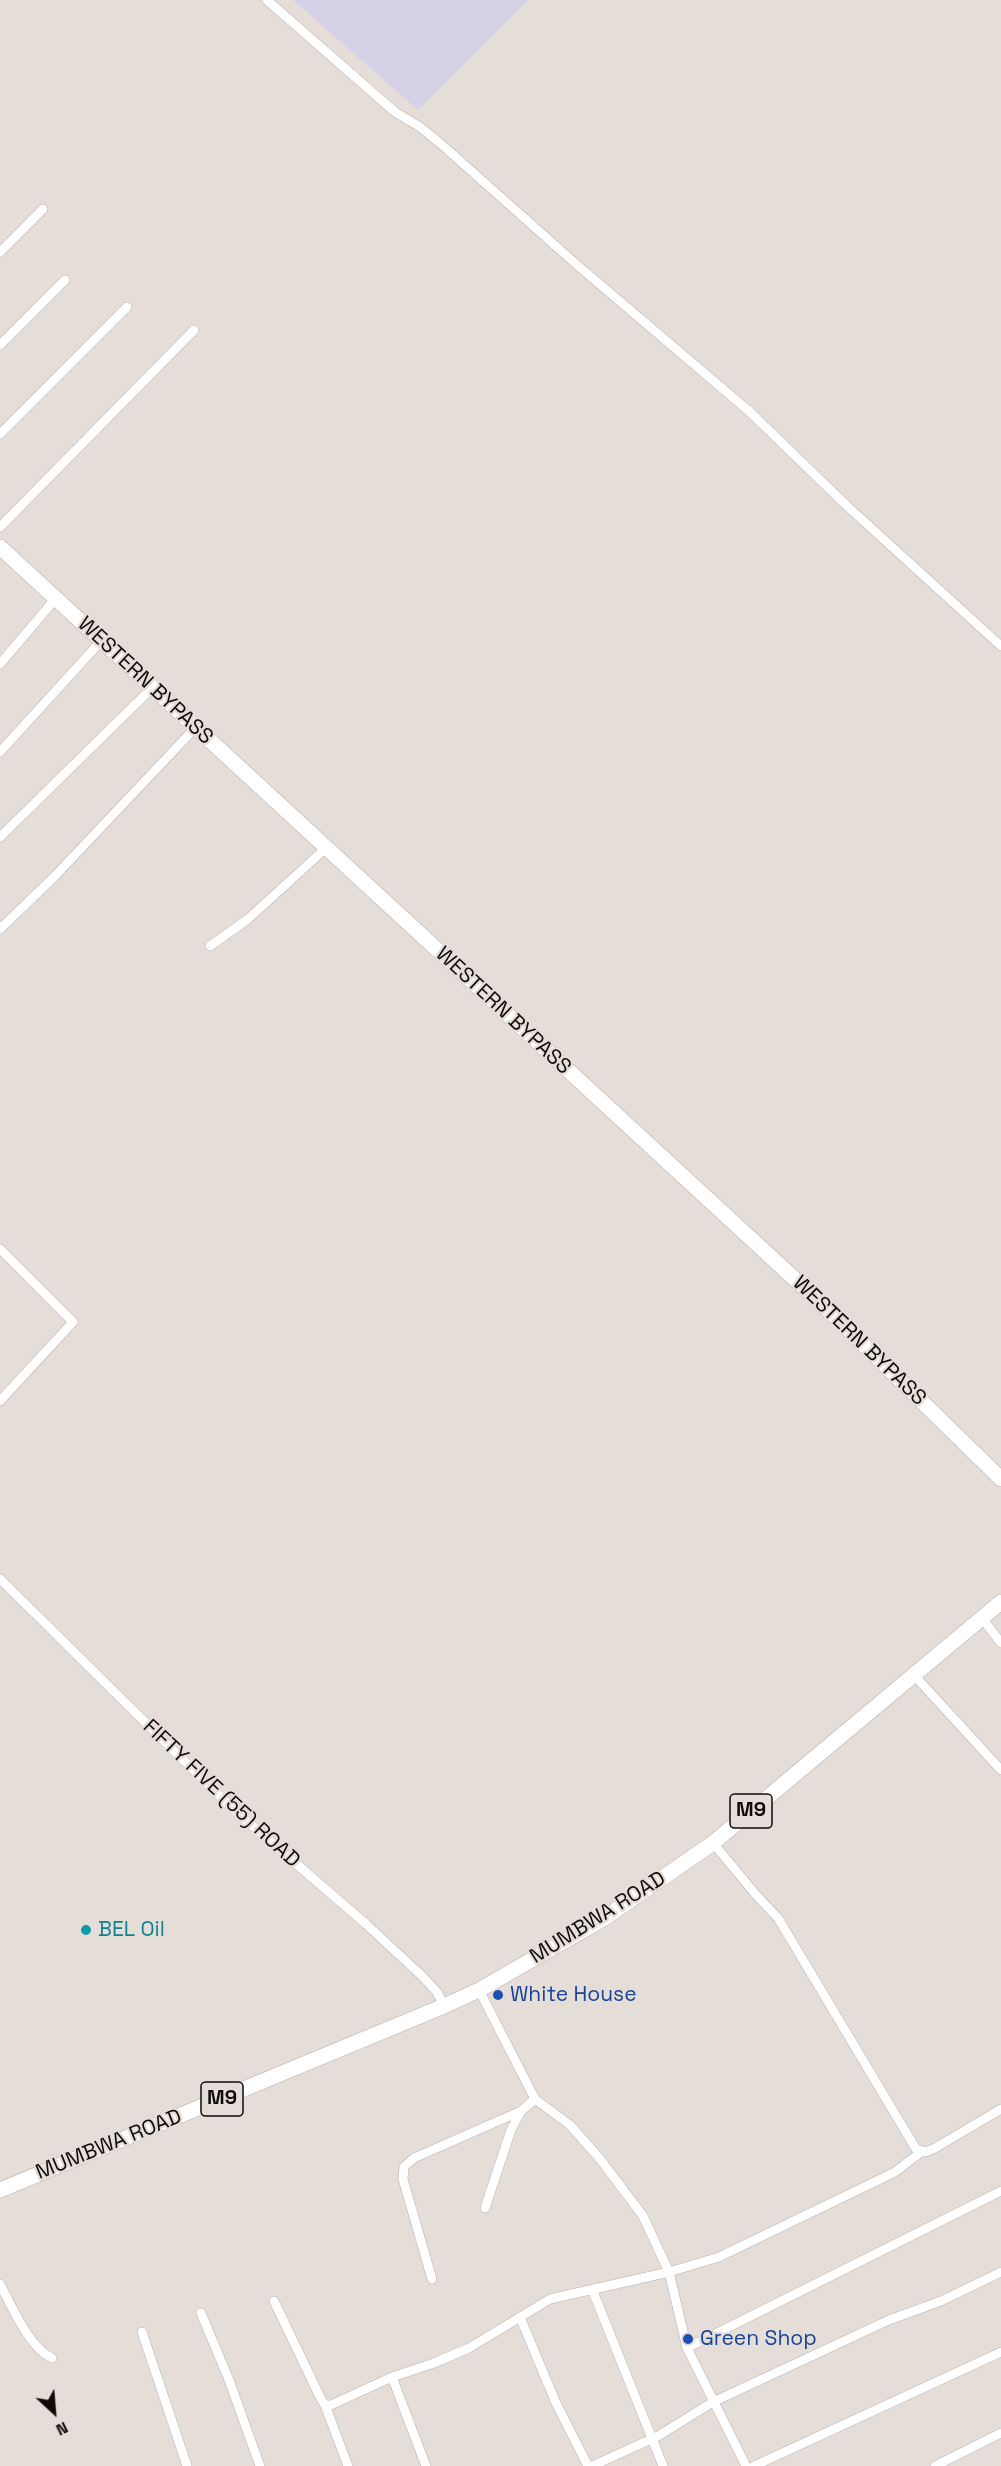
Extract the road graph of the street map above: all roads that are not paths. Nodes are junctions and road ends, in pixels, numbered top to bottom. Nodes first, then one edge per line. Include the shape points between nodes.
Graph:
1 (267, 0) edge
2 (43, 209) dead end
3 (0, 252) edge
4 (64, 280) dead end
5 (127, 308) dead end
6 (194, 330) dead end
7 (0, 345) edge
8 (0, 434) edge
9 (0, 527) edge
10 (0, 547) edge
11 (56, 598) junction
12 (101, 640) junction
13 (1001, 646) edge
14 (0, 664) edge
15 (152, 688) junction
16 (195, 728) junction
17 (0, 752) edge
18 (0, 837) edge
19 (326, 848) junction
20 (0, 929) edge
21 (210, 946) dead end
22 (0, 1249) edge
23 (0, 1401) edge
24 (1001, 1479) edge
25 (0, 1579) edge
26 (1001, 1602) edge
27 (982, 1618) junction
28 (1001, 1643) edge
29 (913, 1674) junction
30 (1001, 1770) edge
31 (713, 1843) junction
32 (479, 1990) junction
33 (444, 2006) junction
34 (535, 2099) junction
35 (1001, 2109) edge
36 (521, 2111) junction
37 (921, 2152) junction
38 (0, 2190) edge
39 (1001, 2191) edge
40 (485, 2208) dead end
41 (669, 2272) junction
42 (1001, 2272) edge
43 (432, 2279) dead end
44 (0, 2284) edge
45 (592, 2289) junction
46 (274, 2301) dead end
47 (201, 2313) dead end
48 (520, 2317) junction
49 (142, 2332) dead end
50 (687, 2348) junction
51 (1001, 2352) edge
52 (52, 2358) dead end
53 (392, 2377) junction
54 (713, 2402) junction
55 (325, 2405) junction
56 (1001, 2433) edge
57 (651, 2439) junction
58 (187, 2466) edge
59 (260, 2466) edge
60 (348, 2466) edge
61 (426, 2466) edge
62 (590, 2466) edge
63 (663, 2466) edge
64 (746, 2466) edge
65 (754, 2466) edge
66 (935, 2466) edge

1 - 13 street via 395,112 441,144 741,405
2 - 3 street
4 - 7 street
5 - 8 street
6 - 9 street
10 - 11 main road, WESTERN BYPASS
11 - 12 main road, WESTERN BYPASS
11 - 14 street
12 - 15 main road, WESTERN BYPASS
12 - 17 street
15 - 16 main road, WESTERN BYPASS
15 - 18 street
16 - 19 main road, WESTERN BYPASS
16 - 20 street
19 - 21 street via 248,919
19 - 24 main road, WESTERN BYPASS via 823,1305
22 - 23 street via 73,1323
25 - 33 street, FIFTY FIVE (55) ROAD via 235,1811 422,1976
26 - 27 main road, MUMBWA ROAD / M9
27 - 28 street
27 - 29 main road, MUMBWA ROAD / M9
29 - 30 street
29 - 31 main road, MUMBWA ROAD / M9
31 - 32 main road, MUMBWA ROAD / M9 via 603,1919
31 - 37 street via 778,1918
32 - 33 main road, MUMBWA ROAD / M9
32 - 34 street
33 - 38 main road, MUMBWA ROAD / M9
34 - 36 street
34 - 41 street via 570,2125 600,2159 643,2217
35 - 37 street via 935,2148
36 - 40 street
36 - 43 street via 414,2158 404,2168 403,2179
37 - 41 street via 895,2172 719,2257
39 - 50 street
41 - 45 street
41 - 50 street
42 - 54 street
44 - 52 street via 42,2354
45 - 48 street via 550,2299
45 - 57 street
46 - 55 street
47 - 59 street
48 - 53 street via 469,2348
48 - 62 street via 556,2403
49 - 58 street
50 - 54 street
51 - 65 street
53 - 55 street
53 - 61 street
54 - 57 street
54 - 64 street
55 - 60 street
56 - 66 street
57 - 62 street
57 - 63 street

